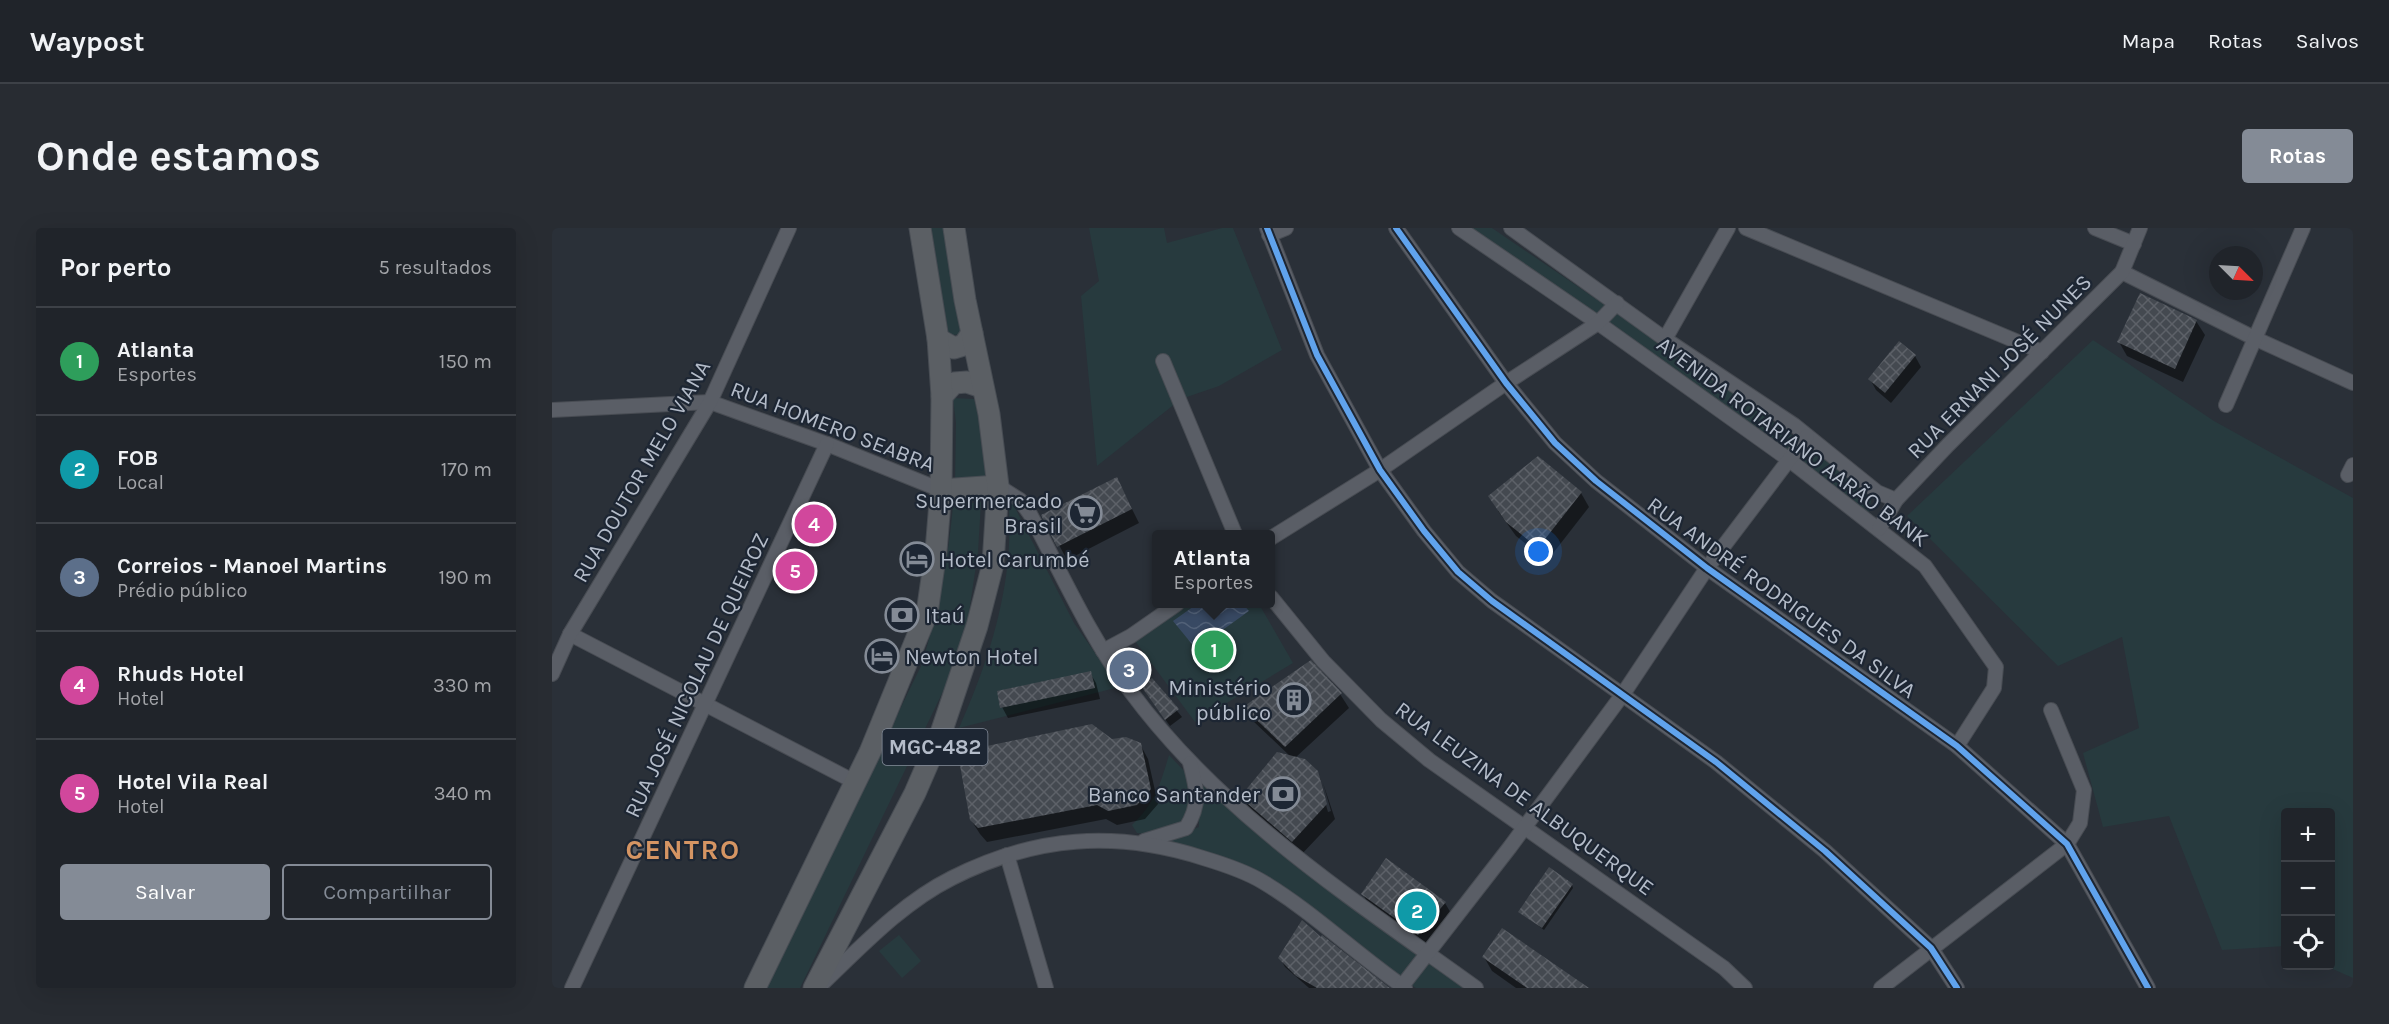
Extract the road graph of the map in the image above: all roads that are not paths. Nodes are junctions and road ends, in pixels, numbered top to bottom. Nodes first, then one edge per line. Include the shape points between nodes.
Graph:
1 (789, 228) edge
2 (920, 228) edge
3 (954, 228) edge
4 (1286, 228) edge
5 (1396, 228) edge
6 (1459, 228) edge
7 (1511, 228) edge
8 (1728, 228) edge
9 (1746, 228) edge
10 (2095, 228) edge
11 (2140, 228) edge
12 (2303, 228) edge
13 (1268, 231) edge
14 (2134, 244) junction
15 (2122, 272) junction
16 (1617, 303) junction
17 (1598, 323) junction
18 (972, 333) junction
19 (2254, 338) junction
20 (938, 339) junction
21 (1665, 339) junction
22 (2042, 352) junction
23 (1162, 361) dead end
24 (1506, 383) junction
25 (2353, 383) edge
26 (982, 387) junction
27 (942, 396) junction
28 (710, 402) junction
29 (2226, 405) dead end
30 (552, 410) edge
31 (1807, 436) junction
32 (827, 444) junction
33 (1788, 459) junction
34 (1380, 470) junction
35 (998, 486) junction
36 (940, 490) junction
37 (1896, 501) junction
38 (1879, 529) junction
39 (1233, 530) edge
40 (1275, 536) edge
41 (1707, 568) junction
42 (1275, 602) edge
43 (1169, 608) edge
44 (570, 634) junction
45 (552, 645) edge
46 (1102, 651) junction
47 (552, 674) edge
48 (1623, 694) junction
49 (706, 703) junction
50 (2051, 710) dead end
51 (1957, 746) junction
52 (1189, 761) junction
53 (855, 782) junction
54 (1524, 826) junction
55 (1141, 842) junction
56 (2067, 844) junction
57 (1007, 855) junction
58 (1931, 948) junction
59 (1427, 953) junction
60 (1403, 987) edge
61 (572, 988) edge
62 (755, 988) edge
63 (816, 988) edge
64 (1046, 988) edge
65 (1476, 988) edge
66 (1745, 988) edge
67 (1881, 988) edge
68 (1957, 988) edge
69 (2148, 988) edge

1 - 28 street, RUA DOUTOR MELO VIANA
2 - 20 highway, MGC-482
3 - 18 highway, MGC-482
4 - 13 street
5 - 24 street, RUA ANDRÉ RODRIGUES DA SILVA
6 - 17 street, AVENIDA ROTARIANO AARÃO BANK
7 - 16 street, AVENIDA ROTARIANO AARÃO BANK
8 - 21 street
9 - 22 street
10 - 14 street
11 - 14 street, RUA ERNANI JOSÉ NUNES
12 - 19 street
13 - 34 street via 1317,355
14 - 15 street, RUA ERNANI JOSÉ NUNES
15 - 19 street
15 - 22 street, RUA ERNANI JOSÉ NUNES
16 - 17 street
16 - 21 street, AVENIDA ROTARIANO AARÃO BANK
17 - 24 street
17 - 33 street, AVENIDA ROTARIANO AARÃO BANK
18 - 20 highway via 964,345 954,348
18 - 26 highway, MGC-482
19 - 25 street
19 - 29 street
20 - 27 highway, MGC-482
21 - 31 street, AVENIDA ROTARIANO AARÃO BANK
22 - 37 street, RUA ERNANI JOSÉ NUNES
23 - 39 street
24 - 34 street
24 - 41 street, RUA ANDRÉ RODRIGUES DA SILVA via 1555,443 1596,481
26 - 27 highway via 954,383
26 - 35 highway, MGC-482
27 - 36 highway, MGC-482
28 - 30 street
28 - 32 street, RUA HOMERO SEABRA
28 - 44 street, RUA DOUTOR MELO VIANA
31 - 33 street
31 - 37 street, AVENIDA ROTARIANO AARÃO BANK via 1877,492
32 - 36 street, RUA HOMERO SEABRA
32 - 49 street, RUA JOSÉ NICOLAU DE QUEIROZ
33 - 38 street, AVENIDA ROTARIANO AARÃO BANK
33 - 41 street
34 - 40 street
34 - 48 street via 1458,572 1492,602
35 - 36 highway
35 - 46 street via 1020,500 1030,514
35 - 63 highway, MGC-482 via 993,564 941,733 915,794
36 - 53 highway, MGC-482 via 927,613
37 - 38 street, RUA ERNANI JOSÉ NUNES
38 - 51 street, AVENIDA ROTARIANO AARÃO BANK via 1925,566 1996,667 1994,688
41 - 48 street
41 - 51 street, RUA ANDRÉ RODRIGUES DA SILVA
42 - 54 street, RUA LEUZINA DE ALBUQUERQUE via 1323,661 1381,720 1429,760
43 - 46 street
44 - 45 street
44 - 47 street, RUA DOUTOR MELO VIANA
44 - 49 street
46 - 52 street via 1138,702
48 - 54 street
48 - 58 street via 1716,762 1825,850
49 - 53 street
49 - 61 street, RUA JOSÉ NICOLAU DE QUEIROZ
50 - 56 street via 2084,790 2080,824
51 - 56 street, RUA ANDRÉ RODRIGUES DA SILVA
52 - 55 street via 1197,805 1193,817 1186,828
52 - 59 street via 1282,847
53 - 62 highway, MGC-482
54 - 59 street
54 - 66 street, RUA LEUZINA DE ALBUQUERQUE via 1724,968
55 - 57 street via 1101,839 1056,843
55 - 60 street via 1214,861 1260,880
56 - 58 street
56 - 69 street, RUA ANDRÉ RODRIGUES DA SILVA
57 - 63 street via 951,878 909,905
57 - 64 street
58 - 67 street
58 - 68 street
59 - 60 street
59 - 65 street

